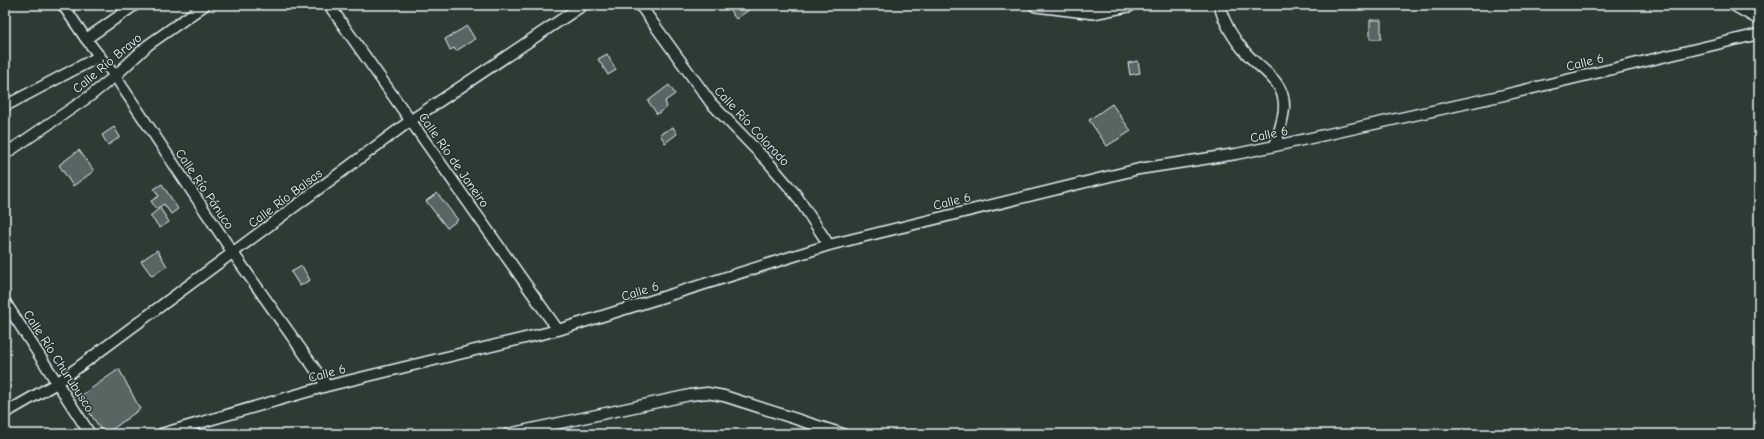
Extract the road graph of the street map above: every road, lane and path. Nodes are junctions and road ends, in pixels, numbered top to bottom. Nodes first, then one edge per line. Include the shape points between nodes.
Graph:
1 (63, 5) edge
2 (135, 5) edge
3 (205, 5) edge
4 (329, 5) edge
5 (583, 5) edge
6 (640, 5) edge
7 (1036, 5) edge
8 (1128, 5) edge
9 (1218, 5) edge
10 (1736, 5) edge
11 (1759, 18) edge
12 (1759, 34) edge
13 (86, 39) junction
14 (100, 56) junction
15 (115, 76) junction
16 (5, 106) edge
17 (410, 121) junction
18 (1275, 146) junction
19 (5, 154) edge
20 (829, 245) junction
21 (233, 253) junction
22 (5, 302) edge
23 (558, 330) junction
24 (57, 383) junction
25 (327, 386) junction
26 (5, 413) edge
27 (90, 434) edge
28 (161, 434) edge
29 (508, 434) edge
30 (843, 434) edge

1 - 13 street, Calle Río Pánuco
2 - 13 street
3 - 15 street, Calle Río Bravo via 148,45
4 - 17 street, Calle Río de Janeiro
5 - 17 street, Calle Río Balsas
6 - 20 street, Calle Río Colorado via 711,103 796,195
7 - 8 street via 1094,12
9 - 18 street via 1231,34 1245,53 1277,82 1283,94 1284,107
10 - 11 street
12 - 18 street, Calle 6
13 - 14 street, Calle Río Pánuco
14 - 15 street, Calle Río Pánuco
14 - 16 street, Calle Río Bravo
15 - 19 street, Calle Río Bravo
15 - 21 street, Calle Río Pánuco
17 - 21 street, Calle Río Balsas
17 - 23 street, Calle Río de Janeiro
18 - 20 street, Calle 6 via 1139,169
20 - 23 street, Calle 6
21 - 24 street, Calle Río Balsas
21 - 25 street, Calle Río Pánuco
22 - 24 street, Calle Río Churubusco
23 - 25 street, Calle 6
24 - 26 street, Calle Río Balsas
24 - 27 street, Calle Río Churubusco
25 - 28 street, Calle 6
29 - 30 street via 707,393 724,396

